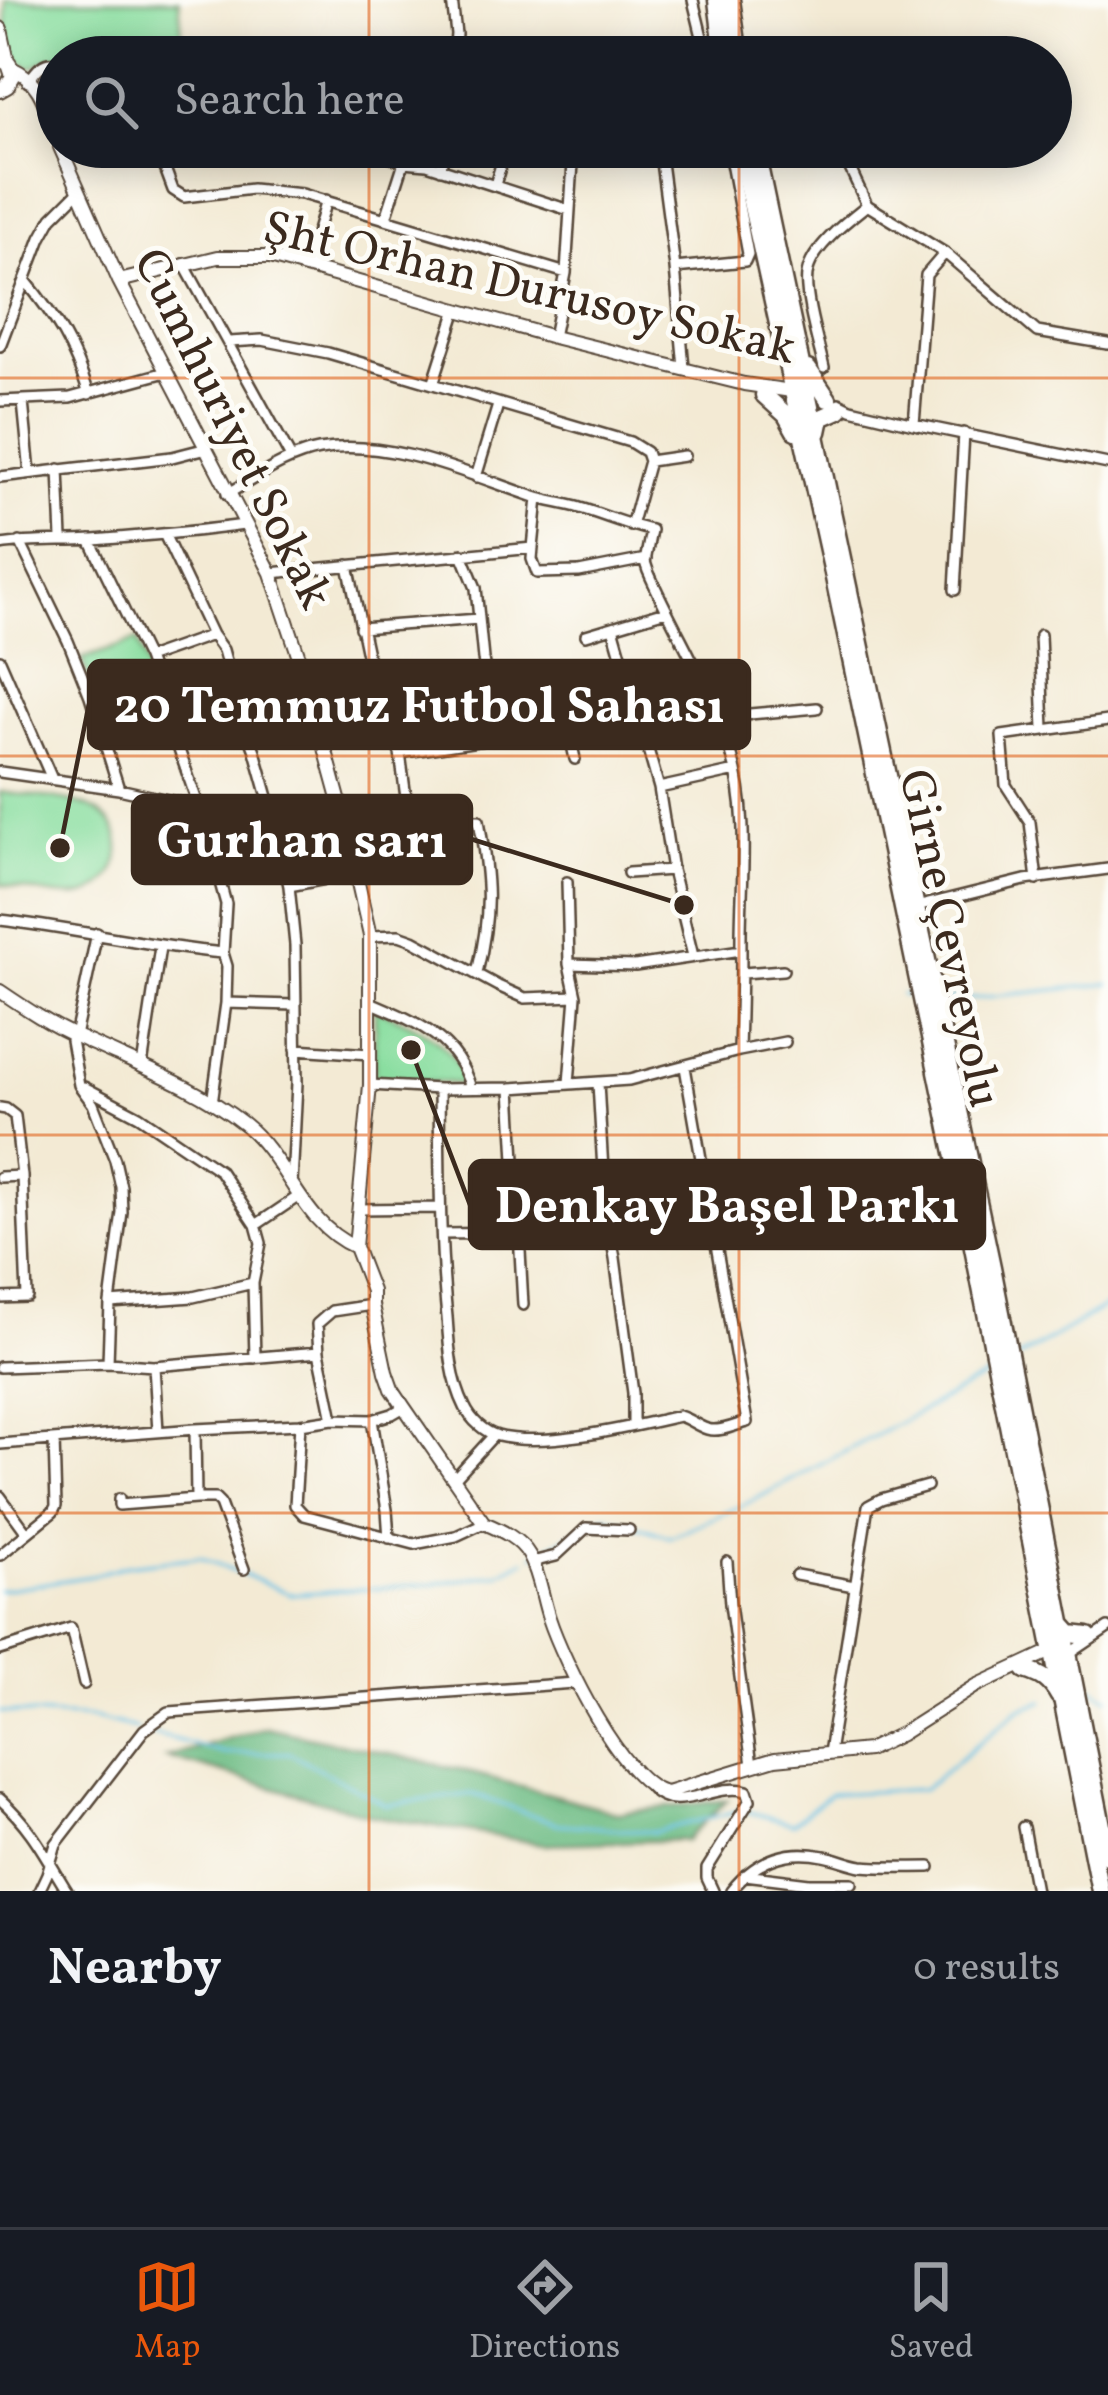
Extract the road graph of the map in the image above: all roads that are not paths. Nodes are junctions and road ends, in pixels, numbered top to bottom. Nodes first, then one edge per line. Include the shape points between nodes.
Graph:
1 (452, 0) edge
2 (694, 0) edge
3 (717, 0) edge
4 (731, 0) edge
5 (0, 29) edge
6 (456, 36) edge
7 (702, 36) edge
8 (721, 36) edge
9 (736, 36) edge
10 (6, 75) edge
11 (36, 76) edge
12 (32, 83) junction
13 (36, 92) edge
14 (0, 102) edge
15 (69, 168) edge
16 (165, 168) edge
17 (402, 168) edge
18 (500, 168) edge
19 (572, 168) edge
20 (662, 168) edge
21 (732, 168) edge
22 (746, 168) edge
23 (760, 168) edge
24 (850, 168) edge
25 (441, 169) edge
26 (496, 185) junction
27 (78, 192) junction
28 (326, 200) junction
29 (867, 205) junction
30 (569, 210) junction
31 (386, 218) junction
32 (945, 253) junction
33 (184, 264) junction
34 (307, 266) junction
35 (675, 268) junction
36 (566, 273) junction
37 (25, 280) junction
38 (121, 286) junction
39 (0, 296) edge
40 (16, 302) junction
41 (457, 309) junction
42 (553, 337) junction
43 (229, 342) junction
44 (1108, 344) edge
45 (0, 346) edge
46 (684, 368) junction
47 (824, 368) dead end
48 (166, 372) junction
49 (433, 384) junction
50 (744, 384) junction
51 (89, 394) junction
52 (764, 394) junction
53 (0, 401) edge
54 (23, 402) junction
55 (818, 402) junction
56 (498, 405) junction
57 (914, 424) junction
58 (964, 433) junction
59 (811, 446) junction
60 (207, 448) junction
61 (684, 456) dead end
62 (291, 458) junction
63 (649, 461) junction
64 (1108, 464) edge
65 (59, 470) junction
66 (30, 473) junction
67 (0, 477) edge
68 (476, 477) junction
69 (227, 494) junction
70 (538, 498) junction
71 (244, 525) junction
72 (631, 526) junction
73 (165, 536) junction
74 (62, 539) junction
75 (90, 540) junction
76 (20, 542) junction
77 (0, 544) edge
78 (532, 548) junction
79 (462, 554) junction
80 (646, 559) junction
81 (348, 565) junction
82 (271, 573) junction
83 (955, 590) dead end
84 (666, 610) junction
85 (479, 620) junction
86 (614, 627) junction
87 (361, 628) junction
88 (586, 634) dead end
89 (212, 635) junction
90 (1040, 635) dead end
91 (147, 658) junction
92 (0, 660) edge
93 (306, 678) junction
94 (236, 691) junction
95 (562, 699) dead end
96 (817, 708) dead end
97 (1108, 721) edge
98 (567, 723) junction
99 (723, 726) junction
100 (1044, 729) junction
101 (497, 738) junction
102 (400, 753) junction
103 (574, 759) dead end
104 (736, 771) junction
105 (0, 772) edge
106 (52, 779) junction
107 (659, 788) junction
108 (119, 790) junction
109 (199, 807) junction
110 (277, 829) junction
111 (212, 847) junction
112 (1108, 869) edge
113 (672, 870) junction
114 (628, 873) dead end
115 (357, 874) junction
116 (1037, 880) junction
117 (567, 882) dead end
118 (289, 886) junction
119 (916, 907) junction
120 (0, 920) edge
121 (97, 933) junction
122 (370, 936) junction
123 (160, 947) junction
124 (741, 950) junction
125 (224, 953) junction
126 (693, 956) junction
127 (569, 964) junction
128 (783, 970) dead end
129 (477, 973) junction
130 (742, 973) junction
131 (924, 977) junction
132 (2, 996) edge
133 (576, 997) junction
134 (370, 1002) junction
135 (226, 1003) junction
136 (294, 1005) junction
137 (75, 1036) junction
138 (785, 1042) dead end
139 (296, 1049) junction
140 (739, 1051) junction
141 (370, 1054) junction
142 (142, 1066) junction
143 (685, 1067) junction
144 (569, 1083) junction
145 (598, 1083) junction
146 (370, 1084) junction
147 (79, 1085) junction
148 (471, 1088) junction
149 (511, 1088) junction
150 (439, 1089) junction
151 (212, 1103) junction
152 (0, 1108) edge
153 (295, 1144) junction
154 (275, 1162) junction
155 (22, 1176) junction
156 (0, 1177) edge
157 (295, 1191) junction
158 (605, 1207) junction
159 (439, 1208) junction
160 (358, 1209) junction
161 (519, 1213) junction
162 (256, 1225) junction
163 (519, 1233) junction
164 (442, 1234) junction
165 (355, 1240) junction
166 (253, 1283) junction
167 (0, 1298) edge
168 (110, 1303) junction
169 (523, 1304) dead end
170 (372, 1305) junction
171 (319, 1352) junction
172 (254, 1358) junction
173 (108, 1363) junction
174 (154, 1366) junction
175 (0, 1367) edge
176 (1009, 1390) junction
177 (404, 1407) junction
178 (333, 1419) junction
179 (372, 1420) junction
180 (300, 1424) junction
181 (632, 1426) junction
182 (195, 1429) junction
183 (158, 1431) junction
184 (494, 1435) junction
185 (54, 1440) junction
186 (0, 1444) edge
187 (453, 1480) junction
188 (927, 1486) dead end
189 (0, 1496) edge
190 (118, 1499) dead end
191 (196, 1499) junction
192 (484, 1523) junction
193 (629, 1530) dead end
194 (27, 1533) junction
195 (389, 1538) junction
196 (0, 1555) edge
197 (532, 1562) junction
198 (727, 1562) dead end
199 (244, 1570) dead end
200 (796, 1575) dead end
201 (854, 1586) junction
202 (730, 1604) junction
203 (715, 1607) dead end
204 (1063, 1625) junction
205 (1099, 1633) edge
206 (0, 1650) edge
207 (1061, 1652) junction
208 (1016, 1671) junction
209 (575, 1683) junction
210 (84, 1684) dead end
211 (1062, 1702) junction
212 (830, 1754) junction
213 (752, 1765) junction
214 (650, 1787) junction
215 (0, 1799) edge
216 (1104, 1817) edge
217 (1023, 1827) dead end
218 (1108, 1856) edge
219 (50, 1861) junction
220 (930, 1867) dead end
221 (745, 1875) junction
222 (852, 1882) dead end
223 (39, 1891) edge
224 (68, 1891) edge
225 (712, 1891) edge
226 (730, 1891) edge
227 (1035, 1891) edge
228 (1100, 1891) edge

1 - 6 street
2 - 7 street
3 - 8 highway
4 - 9 highway
5 - 10 main road
10 - 12 street
10 - 14 main road
11 - 12 street
12 - 13 street
15 - 27 street, Cumhuriyet Sokak
16 - 28 street, Cumhuriyet Sokak via 184,197 252,189
17 - 31 street
18 - 26 street
19 - 30 street
20 - 35 street
21 - 35 street via 745,261
22 - 55 highway, Girne Çevreyolu
23 - 55 highway via 799,352
24 - 29 street
25 - 26 street
26 - 30 street
27 - 37 street via 52,218
27 - 38 street, Cumhuriyet Sokak
28 - 31 street
28 - 34 street
29 - 32 street
29 - 47 street via 838,229 806,278
30 - 36 street
31 - 36 street
32 - 44 street via 1037,332
32 - 57 street via 926,275
33 - 34 street, Şht Orhan Durusoy Sokak via 270,257
33 - 38 street, Şht Orhan Durusoy Sokak
33 - 43 street
34 - 41 street, Şht Orhan Durusoy Sokak
35 - 46 street
36 - 42 street
37 - 40 street
37 - 51 street via 69,339
38 - 48 street, Cumhuriyet Sokak
39 - 40 street
40 - 45 street
41 - 42 street, Şht Orhan Durusoy Sokak
41 - 49 street
42 - 46 street, Şht Orhan Durusoy Sokak
43 - 49 street via 290,344
43 - 62 street
46 - 50 street, Şht Orhan Durusoy Sokak
48 - 51 street
48 - 60 street, Cumhuriyet Sokak
49 - 56 street
50 - 52 street
50 - 55 street, Şht Orhan Durusoy Sokak
51 - 54 street
52 - 55 street
52 - 59 highway
53 - 54 street
54 - 66 street
55 - 57 street
55 - 59 highway, Girne Çevreyolu
55 - 59 highway
56 - 63 street via 630,442
56 - 68 street
57 - 58 street
58 - 64 street
58 - 83 street
59 - 119 highway, Girne Çevreyolu
59 - 131 highway, Girne Çevreyolu
60 - 65 street
60 - 69 street, Cumhuriyet Sokak
61 - 63 street
62 - 68 street via 369,448
62 - 69 street
63 - 72 street
65 - 66 street
65 - 74 street
66 - 67 street
68 - 70 street
69 - 71 street, Cumhuriyet Sokak
70 - 72 street
70 - 78 street
71 - 73 street
71 - 82 street, Cumhuriyet Sokak
72 - 80 street via 651,530
73 - 75 street
73 - 89 street
74 - 75 street
74 - 76 street
75 - 91 street
76 - 77 street
76 - 108 street via 68,640
78 - 79 street
78 - 80 street via 537,573
79 - 81 street
79 - 85 street
80 - 84 street
81 - 82 street
81 - 87 street
82 - 93 street, Cumhuriyet Sokak
84 - 86 street
84 - 99 street
85 - 87 street
85 - 101 street
86 - 88 street
86 - 107 street
87 - 102 street via 377,702
89 - 91 street
89 - 94 street
90 - 100 street
91 - 109 street
92 - 106 street
93 - 94 street
93 - 115 street, Cumhuriyet Sokak
94 - 110 street
95 - 98 street
96 - 99 street via 750,714
97 - 100 street
98 - 101 street
98 - 103 street
99 - 104 street
100 - 116 street via 1002,736 1006,785 1030,822
101 - 102 street
102 - 129 street via 409,820 478,820 490,883
104 - 107 street
104 - 124 street via 745,872
105 - 106 street
106 - 108 street
107 - 113 street
108 - 109 street
109 - 111 street
110 - 111 street
110 - 118 street
111 - 125 street via 226,904
112 - 116 street
113 - 114 street
113 - 126 street
115 - 118 street
115 - 122 street, Cumhuriyet Sokak
116 - 119 street
117 - 127 street
118 - 136 street
119 - 131 highway, Girne Çevreyolu
120 - 121 street
121 - 123 street
121 - 137 street
122 - 129 street via 399,935
122 - 134 street, Cumhuriyet Sokak
123 - 125 street
123 - 142 street
124 - 126 street
124 - 130 street
125 - 135 street
126 - 127 street via 635,966
127 - 133 street
128 - 130 street
129 - 133 street via 525,998
130 - 140 street
131 - 176 highway, Girne Çevreyolu
132 - 137 street
133 - 144 street
134 - 141 street, Cumhuriyet Sokak
134 - 148 street via 446,1043
135 - 136 street
135 - 151 street
136 - 139 street
137 - 142 street
137 - 147 street
138 - 140 street
139 - 141 street
139 - 153 street
140 - 143 street
141 - 146 street, Cumhuriyet Sokak
142 - 151 street
143 - 145 street
143 - 181 street via 747,1422 707,1430 679,1416
144 - 145 street
144 - 149 street
145 - 158 street
146 - 150 street
146 - 160 street, Cumhuriyet Sokak
147 - 162 street via 220,1171
147 - 168 street via 122,1186
148 - 149 street
148 - 150 street
149 - 161 street
150 - 159 street
151 - 154 street via 244,1124
152 - 155 street via 15,1116
153 - 154 street
153 - 157 street
154 - 157 street
155 - 156 street
155 - 167 street via 27,1297
157 - 162 street
157 - 165 street via 334,1238
158 - 161 street
158 - 181 street
159 - 160 street
159 - 164 street
160 - 165 street, Cumhuriyet Sokak
161 - 163 street
162 - 166 street
163 - 164 street
163 - 169 street
164 - 184 street via 454,1376 472,1420
165 - 170 street
166 - 168 street via 193,1298
166 - 172 street
168 - 173 street
170 - 171 street via 322,1317
170 - 177 street via 386,1372
171 - 172 street
171 - 178 street
172 - 174 street
173 - 174 street
173 - 175 street
174 - 183 street
176 - 204 highway, Girne Çevreyolu
176 - 207 highway, Girne Çevreyolu
177 - 179 street
177 - 187 street
178 - 179 street
178 - 180 street
179 - 195 street
180 - 182 street
180 - 195 street via 295,1505 304,1515
181 - 184 street via 549,1438
182 - 183 street
182 - 191 street
183 - 185 street
184 - 187 street
185 - 186 street
185 - 194 street via 56,1506
187 - 192 street
188 - 201 street via 868,1506
189 - 194 street
190 - 191 street
191 - 199 street via 220,1504
192 - 195 street via 414,1544
192 - 197 street via 519,1543
193 - 197 street via 586,1528 556,1556
194 - 196 street
197 - 209 street
198 - 202 street
200 - 201 street
201 - 212 street
202 - 203 street
202 - 213 street
204 - 205 highway via 1071,1634
204 - 207 highway, Girne Çevreyolu
205 - 207 street
206 - 210 street via 71,1628
207 - 208 street
207 - 211 highway, Girne Çevreyolu
207 - 216 highway, Girne Çevreyolu
208 - 211 highway via 1051,1682
208 - 212 street via 883,1744
209 - 214 street
209 - 219 street via 169,1712 144,1730
211 - 228 highway, Girne Çevreyolu
212 - 213 street
213 - 214 street via 675,1791
214 - 225 street via 675,1800 747,1791 750,1800 707,1869
215 - 219 street
216 - 218 highway, Girne Çevreyolu
217 - 227 street
219 - 223 street
219 - 224 street
220 - 221 street via 791,1854
221 - 222 street
221 - 226 street

